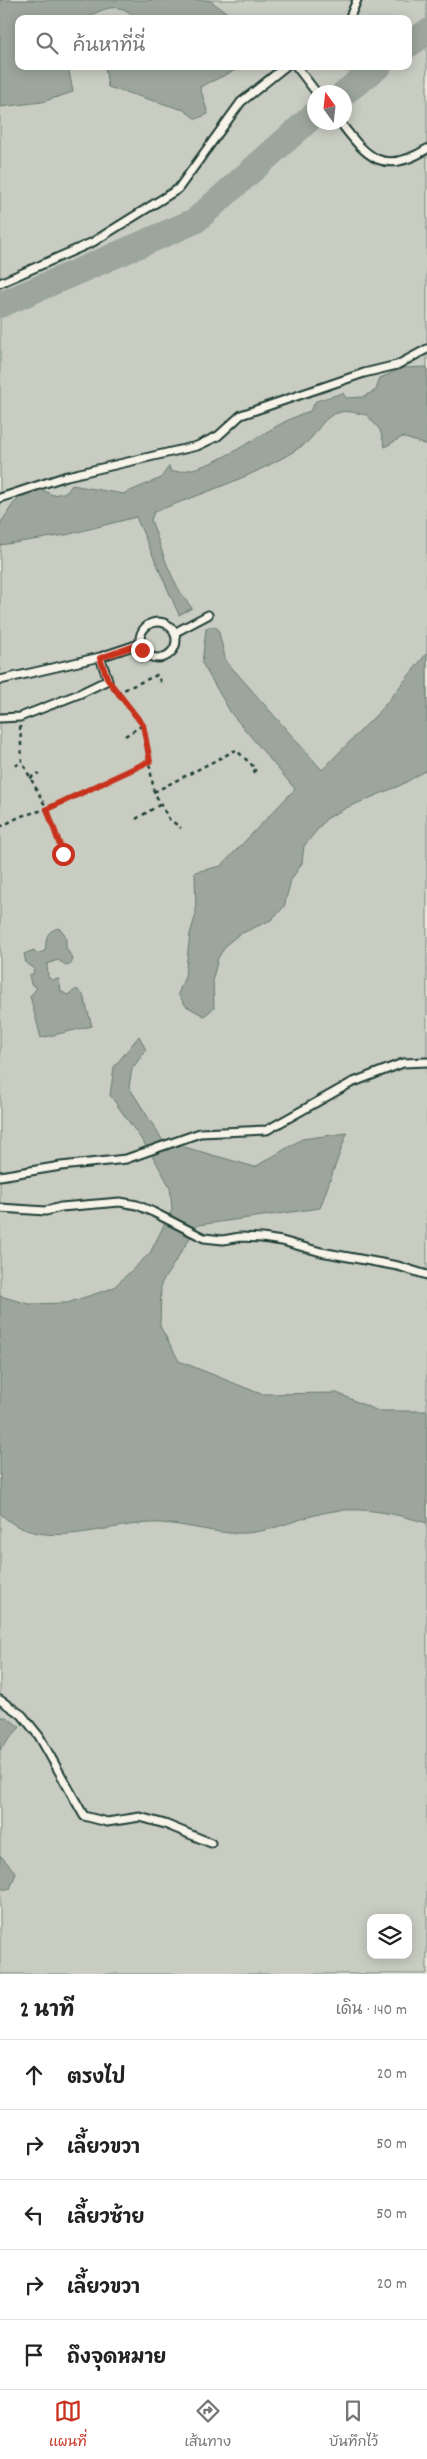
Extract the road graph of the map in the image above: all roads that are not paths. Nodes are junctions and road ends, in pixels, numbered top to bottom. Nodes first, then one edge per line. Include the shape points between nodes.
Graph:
1 (357, 0) edge
2 (351, 15) edge
3 (281, 70) edge
4 (299, 70) edge
5 (311, 85) edge
6 (346, 130) edge
7 (427, 149) edge
8 (0, 283) edge
9 (427, 348) edge
10 (0, 498) edge
11 (208, 615) dead end
12 (174, 633) junction
13 (140, 644) junction
14 (100, 658) junction
15 (0, 680) edge
16 (0, 718) edge
17 (427, 1062) edge
18 (0, 1176) edge
19 (0, 1208) edge
20 (427, 1275) edge
21 (0, 1700) edge
22 (211, 1843) dead end

1 - 2 lane
3 - 8 lane via 241,102 178,189 93,242
4 - 5 lane
6 - 7 lane via 357,145 379,161 395,163
9 - 10 lane via 397,365 241,415 218,436 197,446 67,476
11 - 12 lane
12 - 13 lane via 168,625 154,622 142,630
12 - 13 lane via 173,651 161,658 147,656
13 - 14 lane
14 - 15 lane
14 - 16 lane via 108,680 20,718
17 - 18 lane via 403,1063 351,1083 267,1130 200,1133 126,1159
19 - 20 lane via 46,1212 61,1207 120,1202 153,1212 204,1238 282,1241
21 - 22 lane via 22,1715 39,1736 84,1816 107,1822 140,1817

